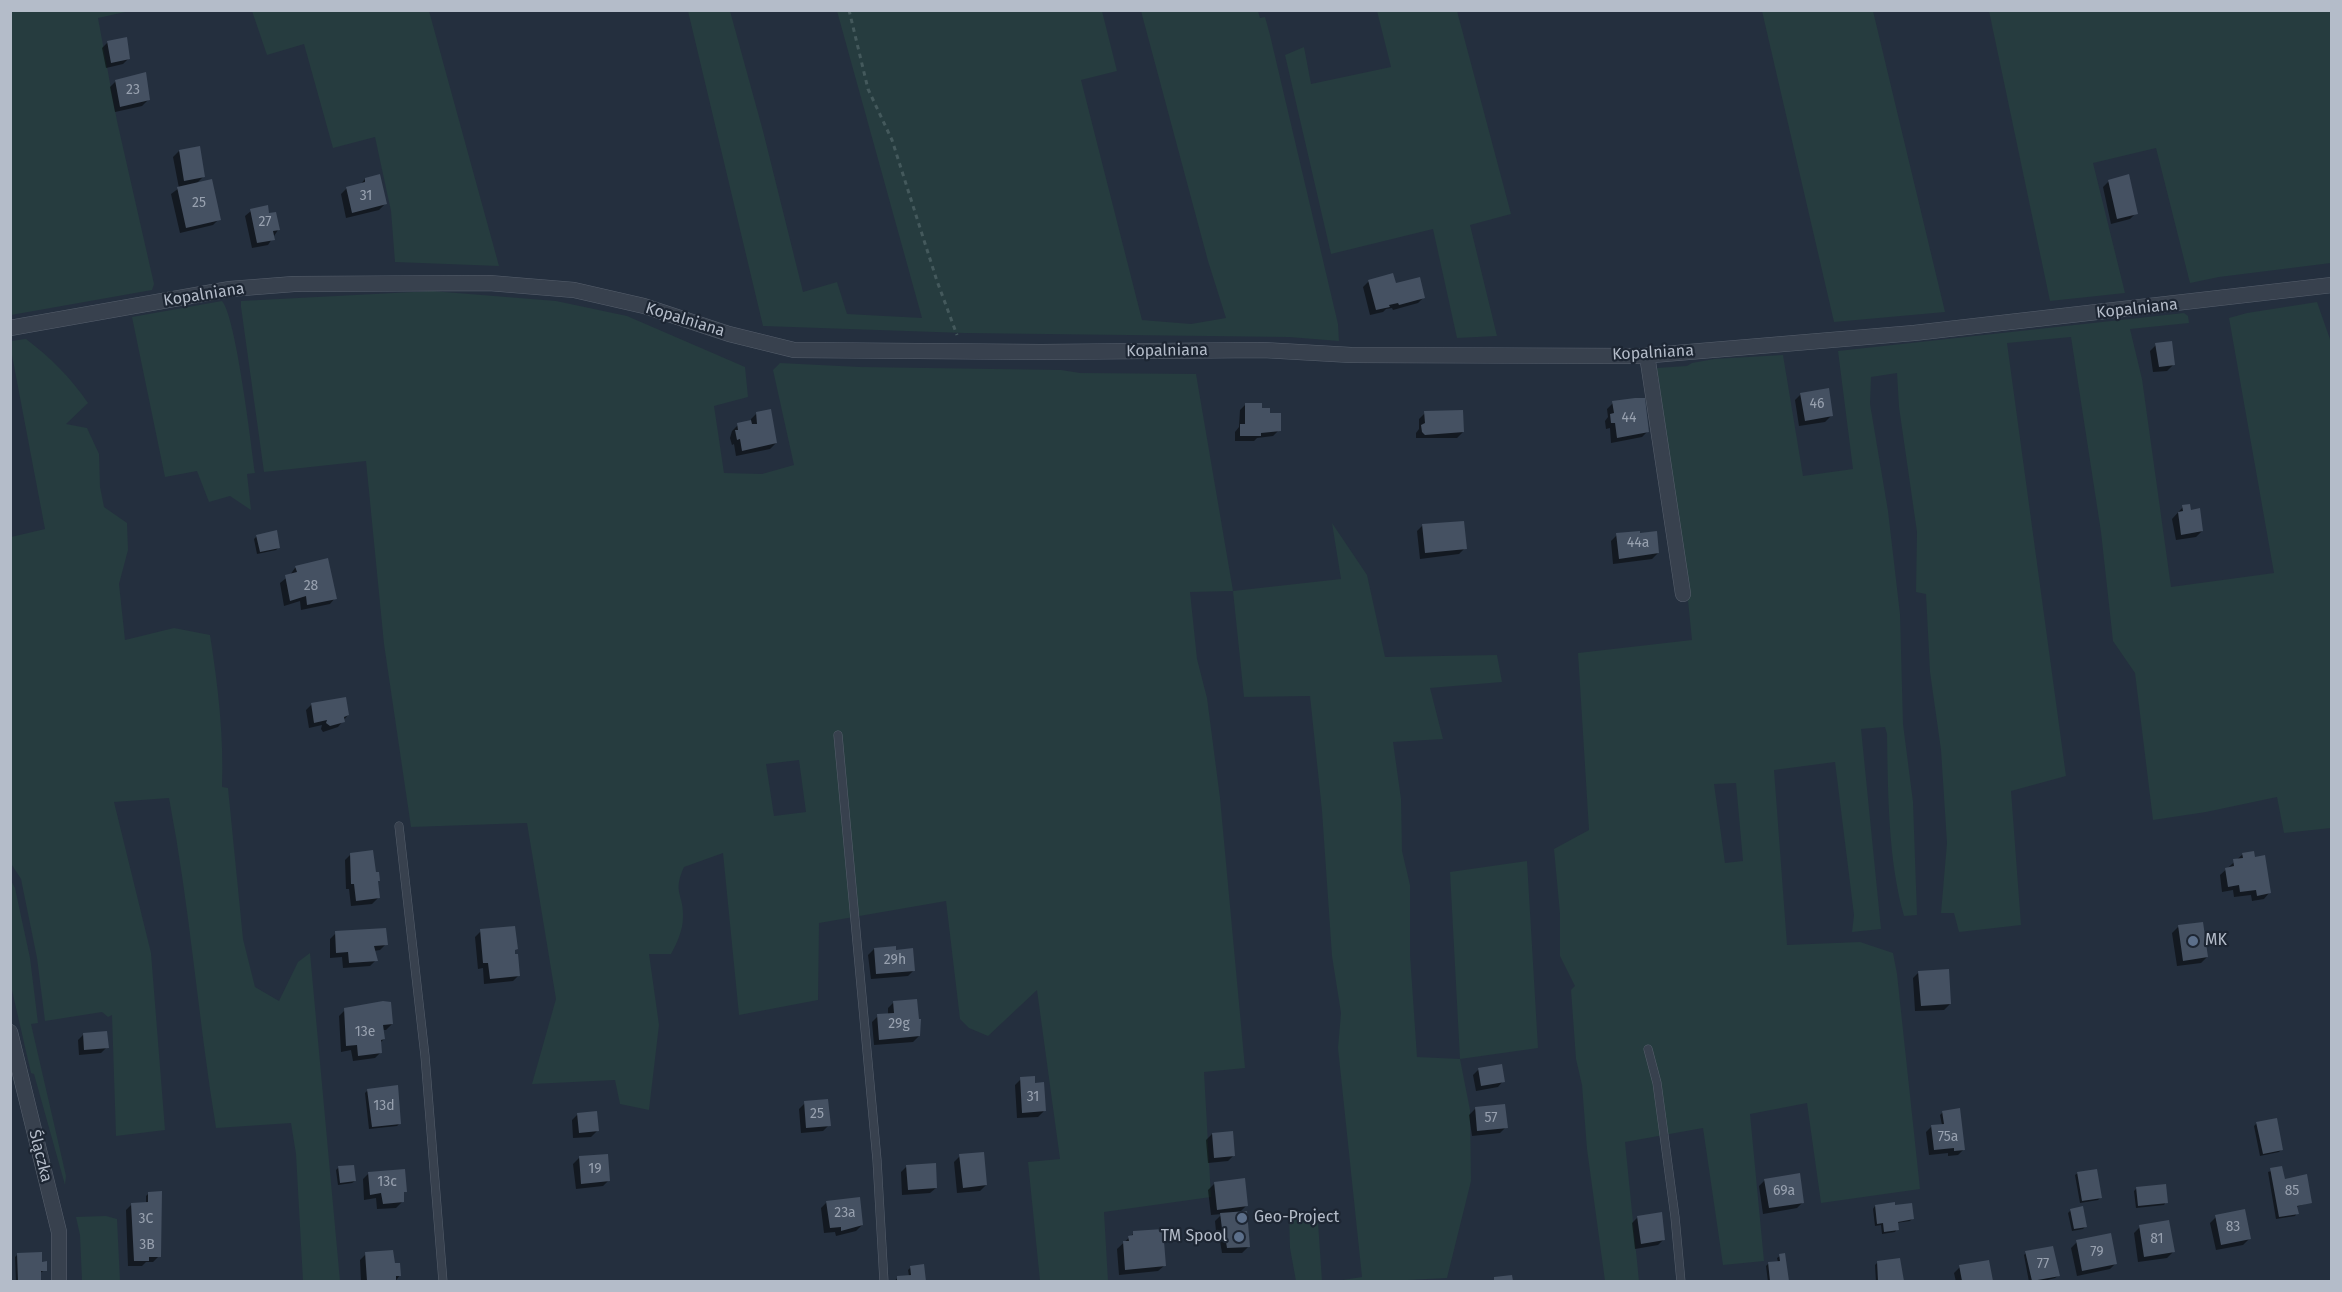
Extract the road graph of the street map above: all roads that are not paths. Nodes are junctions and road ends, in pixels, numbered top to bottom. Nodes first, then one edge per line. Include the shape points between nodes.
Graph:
1 (2331, 285) edge
2 (10, 328) edge
3 (1647, 355) junction
4 (1683, 594) dead end
5 (838, 735) dead end
6 (399, 826) dead end
7 (10, 1032) edge
8 (1648, 1048) dead end
9 (15, 1072) edge
10 (59, 1281) edge
11 (443, 1281) edge
12 (884, 1281) edge
13 (1681, 1281) edge

1 - 3 street, Kopalniana via 1914,333
2 - 3 street, Kopalniana via 230,289 294,284 489,283 574,291 644,306 794,350
3 - 4 street
5 - 12 lane via 877,1160
6 - 11 lane via 425,1056
7 - 9 street, Ślączka
8 - 13 lane via 1657,1083
9 - 10 street, Ślączka via 59,1232

